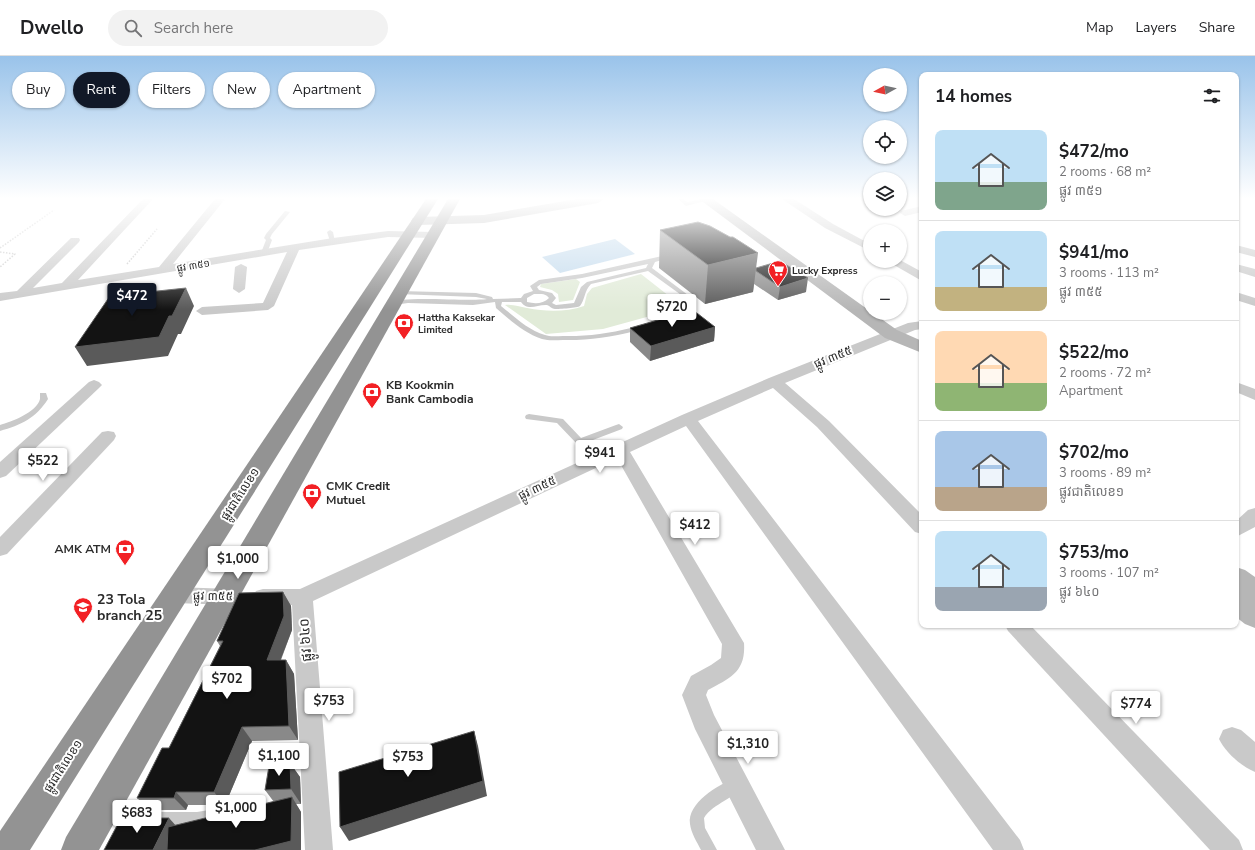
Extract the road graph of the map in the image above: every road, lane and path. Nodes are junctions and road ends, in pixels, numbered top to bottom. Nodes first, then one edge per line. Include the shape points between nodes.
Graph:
1 (17, 236) edge
2 (113, 236) edge
3 (151, 236) edge
4 (190, 236) edge
5 (268, 236) edge
6 (350, 236) edge
7 (420, 236) edge
8 (423, 236) edge
9 (756, 236) edge
10 (848, 236) edge
11 (1239, 238) edge
12 (75, 240) dead end
13 (1255, 243) edge
14 (863, 244) edge
15 (0, 248) edge
16 (1239, 249) edge
17 (0, 252) edge
18 (264, 253) junction
19 (680, 253) edge
20 (292, 254) junction
21 (1255, 254) edge
22 (652, 261) junction
23 (0, 267) edge
24 (241, 267) junction
25 (906, 268) edge
26 (1239, 268) edge
27 (224, 269) dead end
28 (650, 269) junction
29 (162, 270) junction
30 (1255, 273) edge
31 (919, 275) edge
32 (582, 276) junction
33 (113, 279) junction
34 (590, 283) junction
35 (65, 287) junction
36 (239, 289) dead end
37 (537, 292) junction
38 (20, 294) junction
39 (0, 297) edge
40 (1239, 297) edge
41 (397, 298) junction
42 (499, 300) junction
43 (523, 300) junction
44 (1255, 302) edge
45 (548, 303) junction
46 (202, 311) dead end
47 (919, 325) edge
48 (891, 334) junction
49 (919, 347) edge
50 (919, 362) edge
51 (774, 381) junction
52 (94, 385) dead end
53 (1239, 388) edge
54 (43, 395) dead end
55 (1255, 396) edge
56 (530, 417) dead end
57 (688, 418) junction
58 (619, 427) dead end
59 (0, 428) edge
60 (108, 436) dead end
61 (580, 442) junction
62 (620, 449) junction
63 (594, 461) junction
64 (0, 472) edge
65 (1255, 514) edge
66 (919, 524) edge
67 (1239, 528) edge
68 (2, 546) edge
69 (1239, 579) edge
70 (1255, 591) edge
71 (174, 595) junction
72 (225, 596) junction
73 (302, 597) junction
74 (1239, 604) edge
75 (1255, 616) edge
76 (1019, 628) edge
77 (1232, 738) dead end
78 (1255, 759) edge
79 (736, 784) junction
80 (241, 811) edge
81 (143, 819) edge
82 (8, 850) edge
83 (78, 850) edge
84 (319, 850) edge
85 (709, 850) edge
86 (771, 850) edge
87 (1010, 850) edge
88 (1229, 850) edge

1 - 15 path
2 - 35 street
3 - 33 path
4 - 29 street
5 - 18 lane
6 - 20 street, ផ្លូវ ៣៥១ via 332,237
7 - 71 highway, ផ្លូវជាតិលេខ១
8 - 41 highway, ផ្លូវជាតិលេខ១
9 - 48 main road
10 - 14 street
11 - 13 street
12 - 38 street
16 - 21 street
17 - 23 path via 15,254
18 - 20 street, ផ្លូវ ៣៥១
18 - 29 street, ផ្លូវ ៣៥១
19 - 22 lane
20 - 24 street
20 - 46 street via 268,306
22 - 28 lane
22 - 32 lane
24 - 27 street
24 - 36 street
25 - 31 street
26 - 30 street
28 - 34 lane
28 - 42 lane via 693,304 684,311 609,335 583,338 542,337 498,307
29 - 33 street, ផ្លូវ ៣៥១
32 - 34 lane
32 - 37 lane via 539,282 533,286
33 - 35 street, ផ្លូវ ៣៥១
34 - 45 lane via 584,287 578,305 554,307
35 - 38 street, ផ្លូវ ៣៥១
37 - 43 lane via 527,295
37 - 45 lane via 552,296
38 - 39 street, ផ្លូវ ៣៥១
40 - 44 street
41 - 42 lane via 476,295
41 - 42 lane via 408,301 472,303
41 - 72 highway, ផ្លូវជាតិលេខ១
42 - 43 lane
43 - 45 lane via 533,306
47 - 48 street, ផ្លូវ ៣៥៥
48 - 49 main road
48 - 50 main road
48 - 51 street, ផ្លូវ ៣៥៥
51 - 57 street, ផ្លូវ ៣៥៥
51 - 66 street via 823,424
52 - 64 street
53 - 55 street
54 - 59 lane via 44,399 30,417
56 - 61 lane via 560,421
57 - 62 street, ផ្លូវ ៣៥៥
57 - 87 street
58 - 61 lane
60 - 68 street
61 - 63 lane
62 - 63 street, ផ្លូវ ៣៥៥
62 - 79 street via 732,643 735,655 729,667 699,683 694,695 704,721
63 - 73 street, ផ្លូវ ៣៥៥
65 - 67 street via 1247,524
69 - 70 main road
71 - 72 street, ផ្លូវ ៣៥៥
71 - 82 highway, ផ្លូវជាតិលេខ១
72 - 73 street, ផ្លូវ ៣៥៥
72 - 83 highway, ផ្លូវជាតិលេខ១ via 104,819
73 - 84 street, ផ្លូវ ៦៤០
74 - 75 main road
76 - 88 street
77 - 78 street
79 - 85 lane via 702,808 696,817 697,827
79 - 86 street
80 - 81 lane via 197,819

